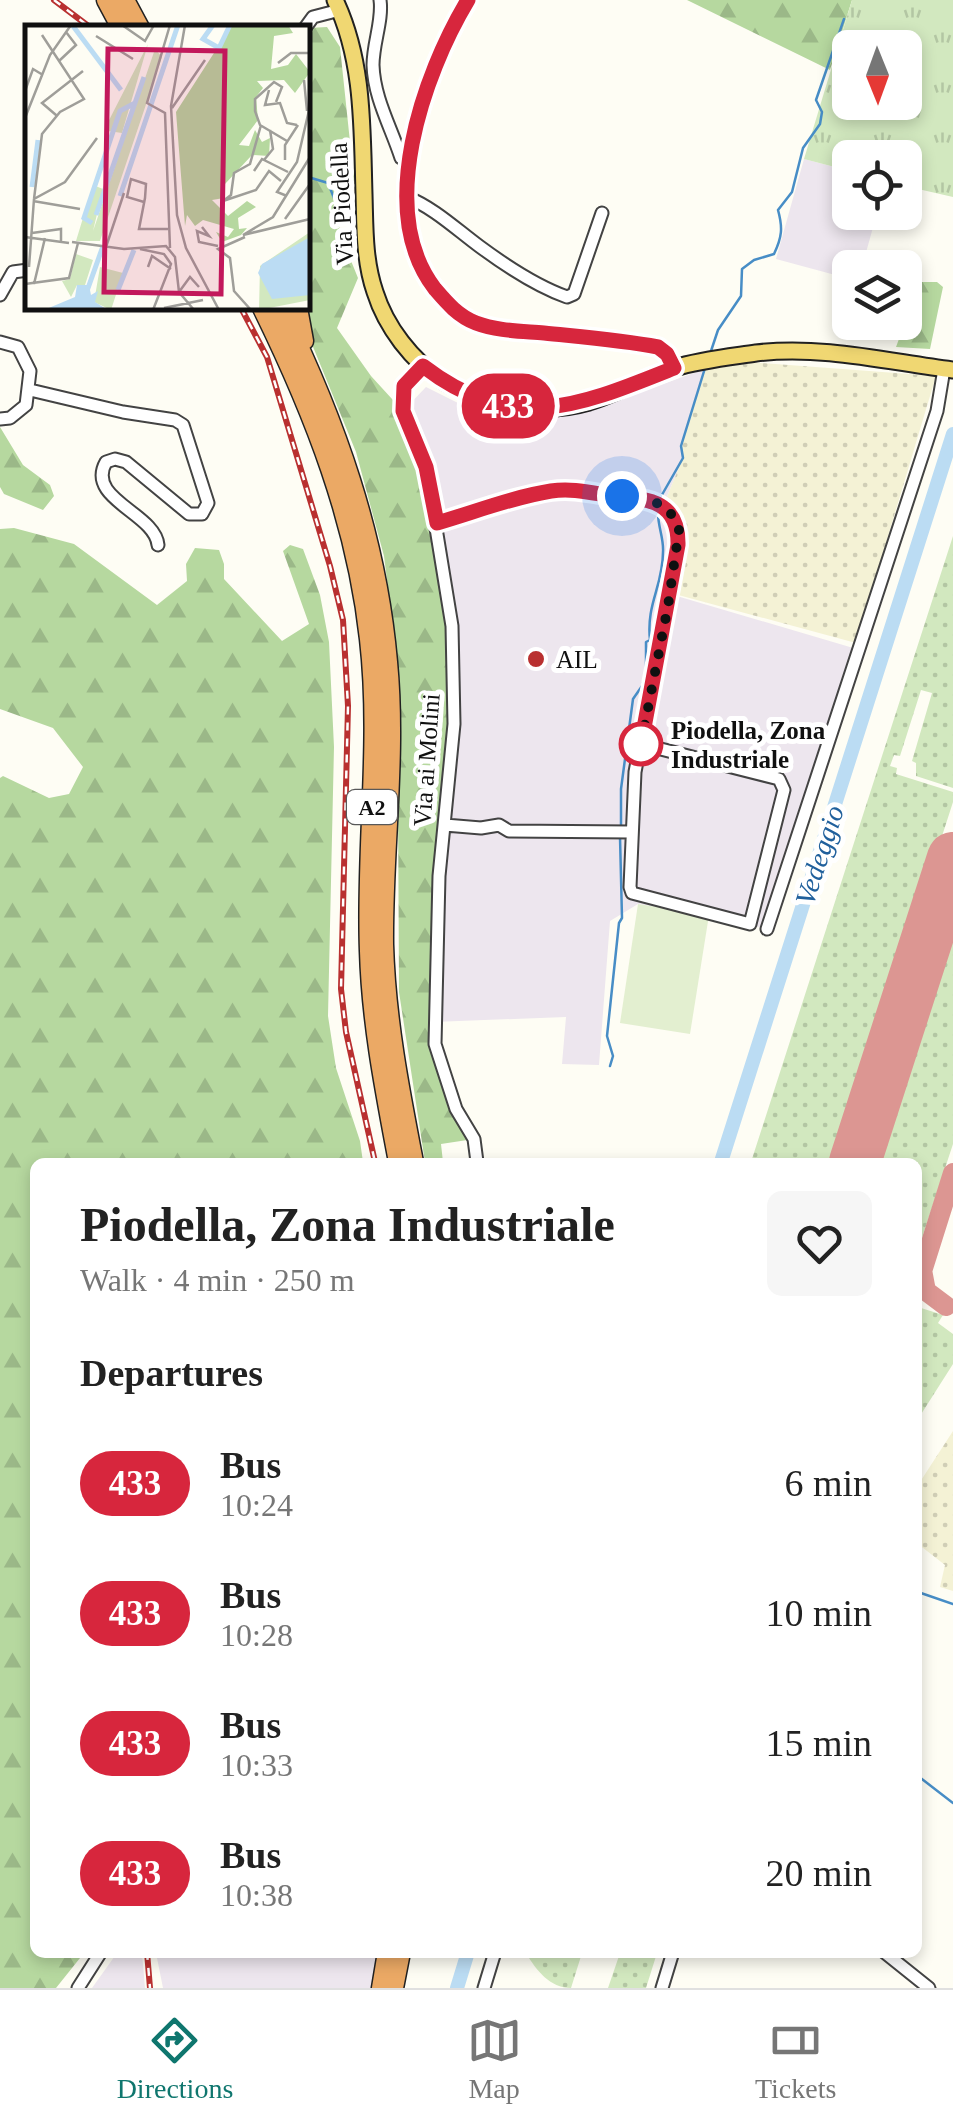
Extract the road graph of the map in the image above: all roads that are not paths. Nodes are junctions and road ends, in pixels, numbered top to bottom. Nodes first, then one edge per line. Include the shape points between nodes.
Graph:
1 (106, 0) edge
2 (125, 0) edge
3 (380, 0) edge
4 (468, 0) edge
5 (338, 5) edge
6 (119, 25) edge
7 (138, 25) edge
8 (308, 25) edge
9 (410, 163) junction
10 (407, 197) junction
11 (602, 214) dead end
12 (25, 270) edge
13 (0, 295) edge
14 (268, 310) edge
15 (298, 310) edge
16 (0, 342) edge
17 (423, 366) junction
18 (674, 368) junction
19 (310, 369) junction
20 (950, 369) edge
21 (30, 390) junction
22 (0, 419) edge
23 (437, 523) junction
24 (158, 545) dead end
25 (641, 744) junction
26 (445, 826) junction
27 (631, 832) junction
28 (767, 928) dead end
29 (397, 1158) edge
30 (413, 1158) edge
31 (476, 1158) edge
32 (97, 1958) edge
33 (386, 1958) edge
34 (400, 1958) edge
35 (493, 1958) edge
36 (671, 1958) edge
37 (892, 1958) edge
38 (78, 1988) edge
39 (381, 1988) edge
40 (394, 1988) edge
41 (484, 1988) edge
42 (662, 1988) edge
43 (929, 1988) edge

1 - 6 highway
2 - 7 highway
3 - 9 street via 373,66 382,115
4 - 9 main road via 432,71
5 - 8 street
5 - 17 main road, Via Piodella via 360,85 367,263 391,326
9 - 10 main road
10 - 11 street via 535,284 568,298
10 - 18 main road via 410,235 424,274 453,309 480,324 658,347
12 - 13 street via 13,272
14 - 19 highway, A2
14 - 29 highway, A2 via 327,455 362,591 374,698 371,993
15 - 19 highway, A2
16 - 21 street via 24,354
17 - 18 main road, Via Piodella via 481,400 534,408 588,402
17 - 23 street, Via ai Molini via 404,386 403,411 426,467
18 - 20 main road, Via Piodella via 796,351
19 - 30 highway, A2 via 360,503 388,665 387,997
20 - 28 street
21 - 22 street via 20,412
21 - 24 street via 183,424 208,504 202,514 189,514 126,462 106,462 101,471 107,490 156,533
23 - 25 street via 554,490 658,504 674,517 678,545
23 - 26 street, Via ai Molini via 452,626 454,724
25 - 27 street
25 - 27 street via 779,779 784,790 750,924 632,893
26 - 27 street
26 - 31 street, Via ai Molini via 435,1044
32 - 38 street
33 - 39 highway
34 - 40 highway
35 - 41 street
36 - 42 street
37 - 43 street

